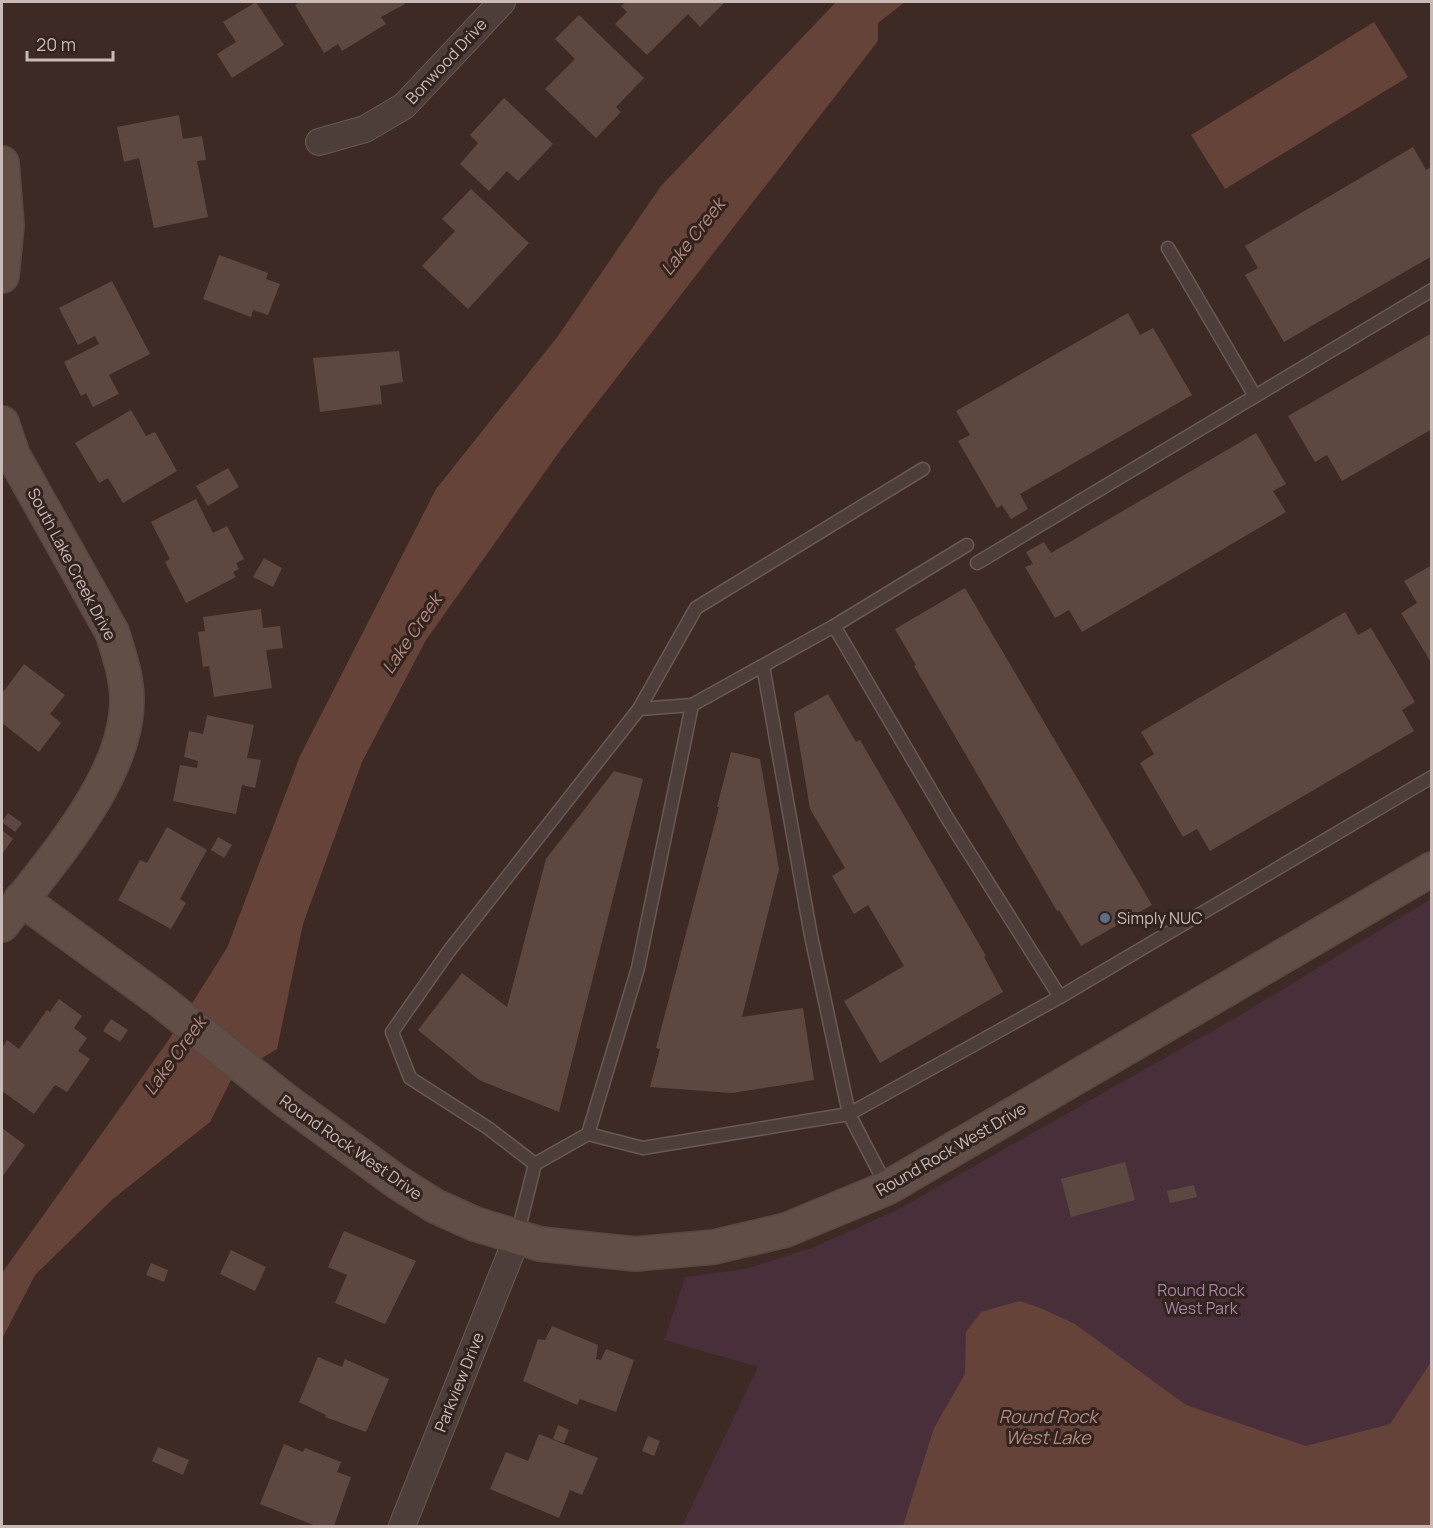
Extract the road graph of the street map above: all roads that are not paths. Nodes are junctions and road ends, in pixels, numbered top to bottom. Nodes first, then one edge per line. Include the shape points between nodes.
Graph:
1 (502, 2) edge
2 (319, 142) dead end
3 (2, 163) edge
4 (1168, 248) dead end
5 (2, 276) edge
6 (1431, 290) edge
7 (1255, 396) junction
8 (2, 423) edge
9 (922, 470) dead end
10 (967, 545) dead end
11 (977, 562) dead end
12 (834, 626) junction
13 (763, 666) junction
14 (692, 705) junction
15 (639, 709) junction
16 (1431, 777) edge
17 (1431, 868) edge
18 (21, 899) junction
19 (2, 925) edge
20 (1060, 997) junction
21 (849, 1114) junction
22 (588, 1134) junction
23 (535, 1164) junction
24 (887, 1188) junction
25 (517, 1238) junction
26 (402, 1527) edge

1 - 2 street, Bonwood Drive via 404,106 365,129
3 - 5 street via 8,225
4 - 7 lane
6 - 7 lane
7 - 11 lane
8 - 18 street, South Lake Creek Drive via 13,455 112,632 127,699 120,749 110,772 65,842
9 - 15 lane via 696,608
10 - 12 lane
12 - 13 lane
12 - 20 lane via 949,821
13 - 14 lane
13 - 21 lane via 811,936
14 - 15 lane
14 - 22 lane via 638,968
15 - 23 lane via 449,951 392,1032 410,1078 488,1128
16 - 20 lane
17 - 24 street, Round Rock West Drive
18 - 19 street, South Lake Creek Drive
18 - 25 street, Round Rock West Drive via 397,1182 435,1206
20 - 21 lane
21 - 22 lane via 643,1148
21 - 24 lane
22 - 23 lane
23 - 25 lane
24 - 25 street, Round Rock West Drive via 786,1230 714,1247 635,1254 588,1251
25 - 26 street, Parkview Drive

